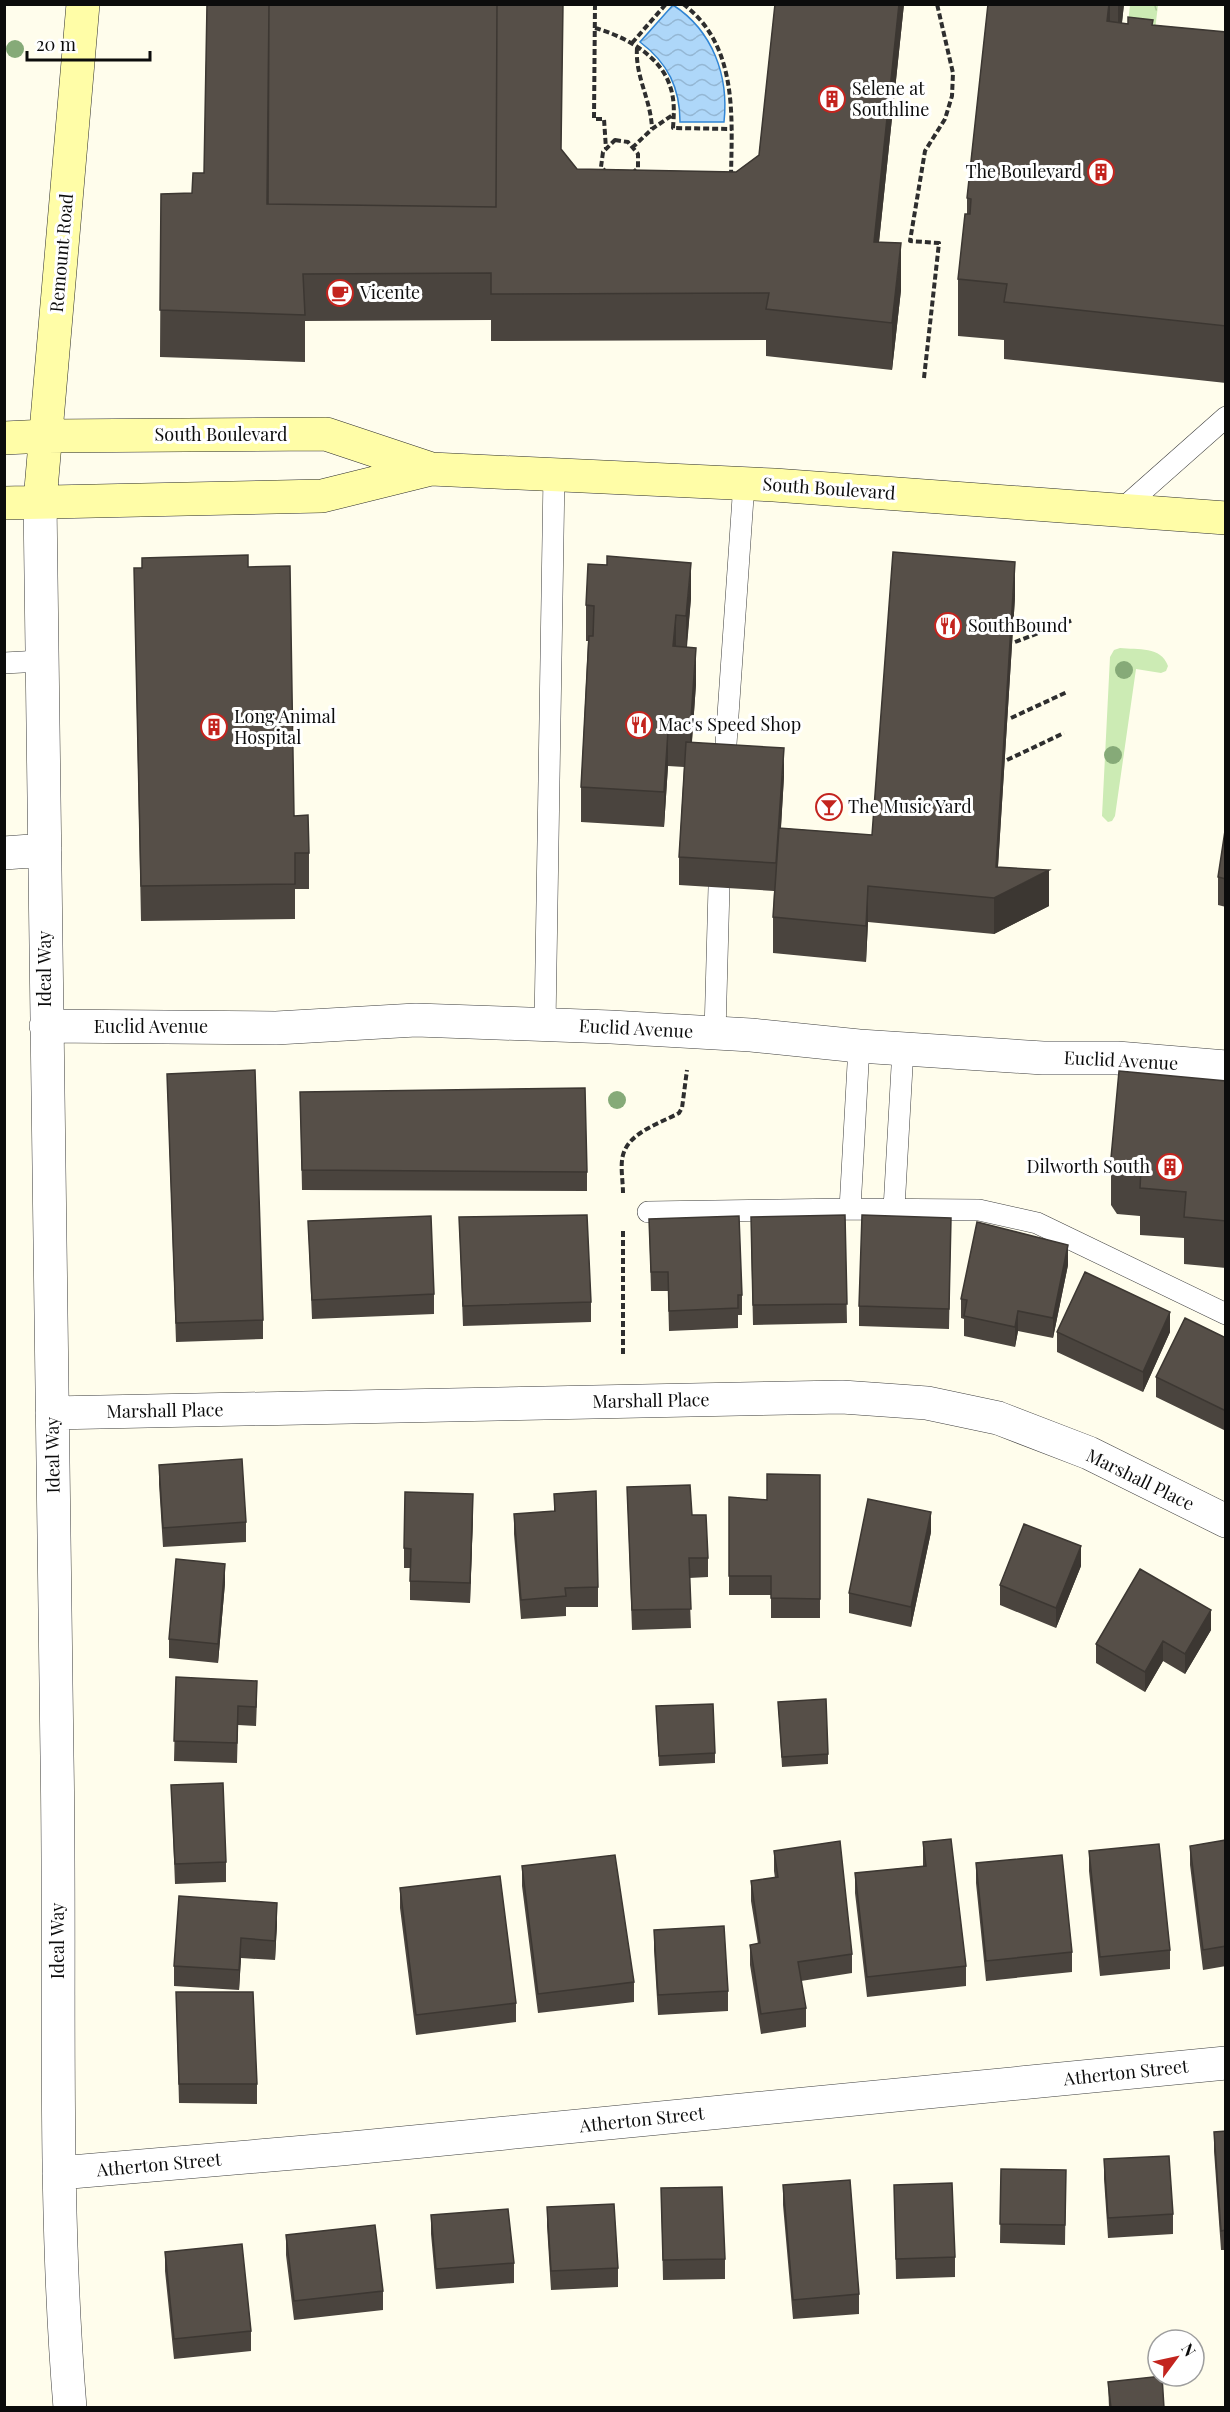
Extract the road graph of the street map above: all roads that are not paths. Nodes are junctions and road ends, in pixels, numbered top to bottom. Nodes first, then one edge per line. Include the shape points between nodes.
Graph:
1 (83, 4) edge
2 (1226, 417) edge
3 (46, 436) junction
4 (4, 438) edge
5 (431, 469) junction
6 (554, 475) junction
7 (744, 483) junction
8 (40, 501) junction
9 (4, 504) edge
10 (1121, 510) junction
11 (1226, 518) edge
12 (41, 661) junction
13 (4, 663) edge
14 (724, 772) edge
15 (45, 850) junction
16 (4, 853) edge
17 (719, 887) edge
18 (545, 1025) junction
19 (46, 1026) junction
20 (715, 1033) junction
21 (859, 1046) junction
22 (903, 1049) junction
23 (1226, 1067) edge
24 (850, 1209) junction
25 (894, 1209) junction
26 (648, 1212) dead end
27 (1226, 1314) edge
28 (52, 1413) junction
29 (1226, 1521) edge
30 (1226, 2063) edge
31 (59, 2173) junction
32 (70, 2408) edge

1 - 3 main road, Remount Road
2 - 10 lane
3 - 4 main road, South Boulevard
3 - 5 main road, South Boulevard via 326,434
3 - 8 main road, Remount Road
5 - 6 main road, South Boulevard
5 - 8 main road, South Boulevard via 322,496
6 - 7 main road, South Boulevard
6 - 18 lane
7 - 10 main road, South Boulevard
7 - 14 lane
8 - 9 main road, South Boulevard
8 - 12 street, Ideal Way
10 - 11 main road, South Boulevard
12 - 13 lane
12 - 15 street, Ideal Way
15 - 16 street
15 - 19 street, Ideal Way
17 - 20 lane
18 - 19 street, Euclid Avenue via 416,1020 276,1028
18 - 20 street, Euclid Avenue
19 - 28 street, Ideal Way
20 - 21 street, Euclid Avenue
21 - 22 street, Euclid Avenue
21 - 24 lane
22 - 23 street, Euclid Avenue
22 - 25 lane
24 - 25 lane
24 - 26 lane
25 - 27 lane via 979,1210 1037,1223
28 - 29 street, Marshall Place via 842,1397 927,1403 998,1418 1059,1442
28 - 31 street, Ideal Way
30 - 31 street, Atherton Street
31 - 32 street, Ideal Way

